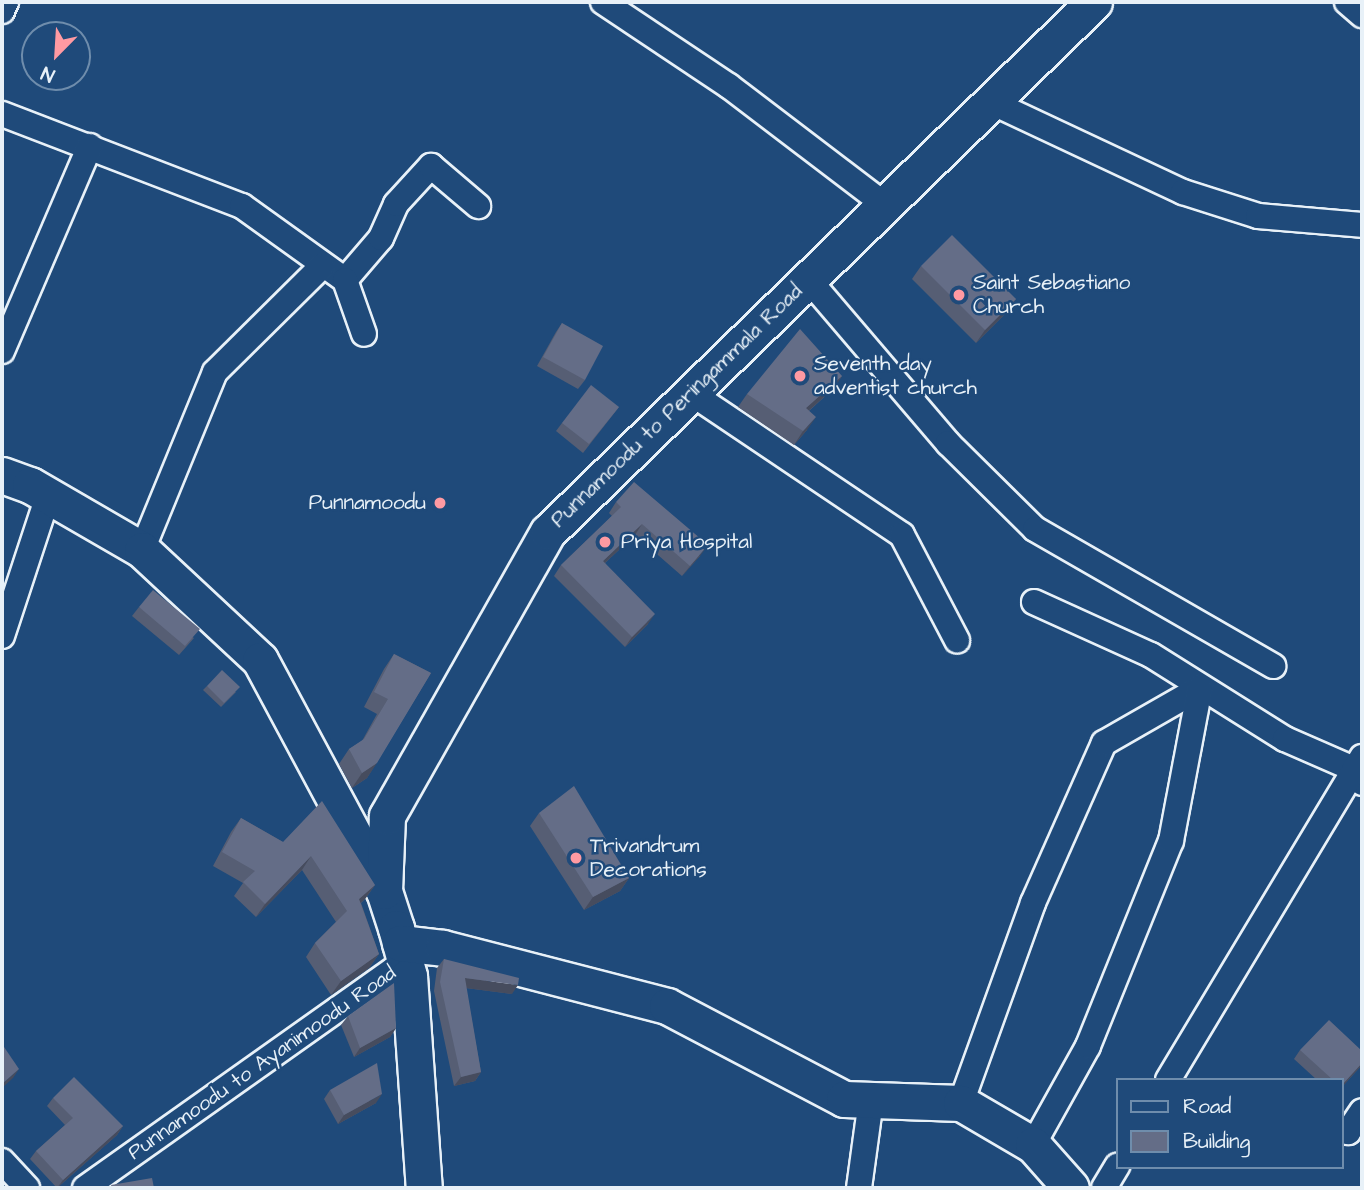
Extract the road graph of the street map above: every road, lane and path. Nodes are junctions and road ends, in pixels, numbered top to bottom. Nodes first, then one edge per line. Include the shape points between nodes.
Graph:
1 (6, 2) edge
2 (603, 2) edge
3 (1094, 2) edge
4 (1347, 2) edge
5 (2, 11) edge
6 (1362, 15) edge
7 (991, 102) junction
8 (2, 114) edge
9 (90, 146) junction
10 (885, 205) junction
11 (478, 206) dead end
12 (1362, 225) edge
13 (322, 266) junction
14 (808, 279) junction
15 (345, 280) junction
16 (364, 334) dead end
17 (2, 351) edge
18 (691, 393) junction
19 (2, 475) edge
20 (48, 496) junction
21 (142, 550) junction
22 (1034, 602) dead end
23 (2, 636) edge
24 (957, 640) dead end
25 (1273, 666) dead end
26 (1200, 688) junction
27 (1360, 769) edge
28 (384, 891) junction
29 (402, 952) junction
30 (1169, 1078) edge
31 (871, 1100) junction
32 (961, 1103) junction
33 (1362, 1111) edge
34 (1343, 1130) edge
35 (1033, 1145) junction
36 (2, 1161) edge
37 (1116, 1168) edge
38 (27, 1188) edge
39 (85, 1188) edge
40 (424, 1188) edge
41 (859, 1188) edge
42 (1071, 1188) edge
43 (1104, 1188) edge

1 - 5 street
2 - 10 street via 729,86
3 - 7 main road, Punnamoodu to Peringammala Road
4 - 6 street
7 - 10 main road, Punnamoodu to Peringammala Road
7 - 12 street via 1183,192 1258,216
8 - 9 street
9 - 13 street via 242,206
9 - 17 street
10 - 14 main road, Punnamoodu to Peringammala Road
11 - 15 street via 431,166 396,204 380,238
13 - 15 street
13 - 21 street via 215,372
14 - 18 main road, Punnamoodu to Peringammala Road
14 - 25 street via 948,443 1035,529
15 - 16 street
18 - 24 street via 902,535
18 - 28 main road, Punnamoodu to Peringammala Road via 548,532 387,816
19 - 20 main road
20 - 21 main road
20 - 23 street
21 - 28 main road via 260,660
22 - 26 street via 1152,655
26 - 27 street via 1285,739
26 - 32 street via 1104,743 1033,902
26 - 35 street via 1171,841 1088,1046
27 - 30 street
28 - 29 main road
29 - 31 main road via 443,948 667,1006 844,1098
29 - 39 street, Punnamoodu to Ayanimoodu Road
29 - 40 main road
31 - 32 main road
31 - 41 street
32 - 35 main road
33 - 34 street via 1348,1132
35 - 42 main road
36 - 38 street
37 - 43 street

